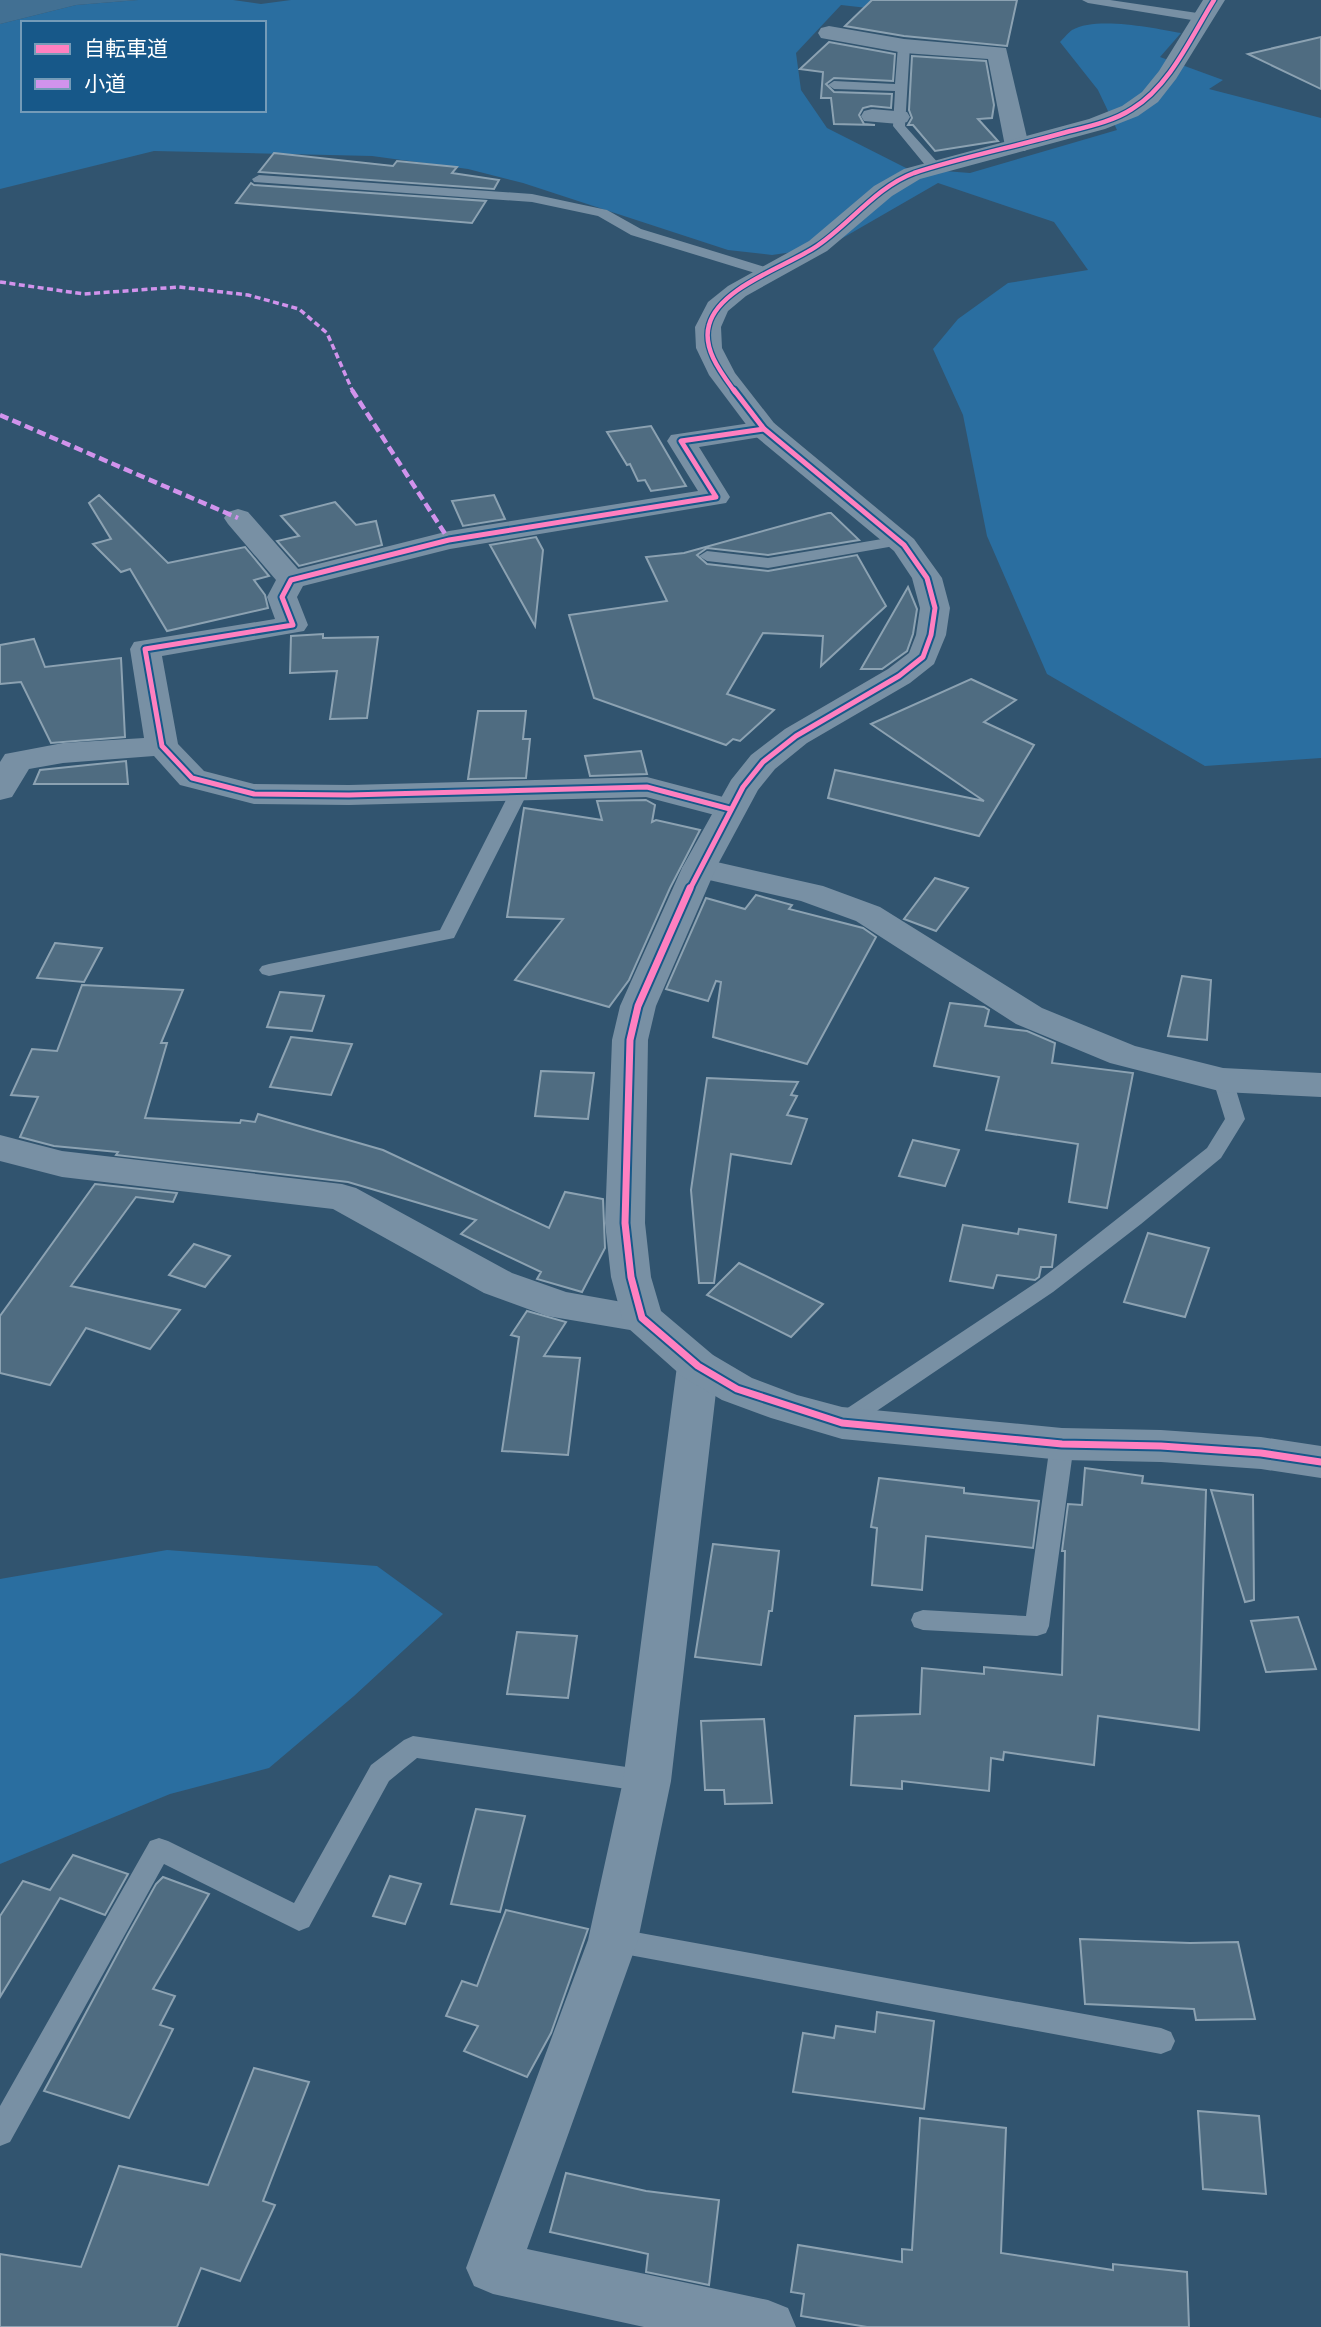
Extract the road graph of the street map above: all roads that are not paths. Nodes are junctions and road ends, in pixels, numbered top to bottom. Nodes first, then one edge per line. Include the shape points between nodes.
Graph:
1 (1088, 0) edge
2 (1209, 9) edge
3 (830, 33) dead end
4 (904, 46) junction
5 (834, 85) dead end
6 (901, 88) junction
7 (872, 116) dead end
8 (899, 117) junction
9 (1017, 146) junction
10 (935, 168) junction
11 (259, 180) dead end
12 (770, 274) junction
13 (764, 429) junction
14 (238, 518) dead end
15 (900, 541) junction
16 (707, 556) dead end
17 (291, 580) junction
18 (162, 746) junction
19 (8, 760) edge
20 (0, 790) edge
21 (519, 792) junction
22 (730, 809) junction
23 (699, 869) junction
24 (268, 970) dead end
25 (1223, 1080) junction
26 (1321, 1086) edge
27 (0, 1148) edge
28 (62, 1164) junction
29 (0, 1167) edge
30 (642, 1318) junction
31 (698, 1366) junction
32 (842, 1423) junction
33 (1062, 1444) junction
34 (1321, 1462) edge
35 (923, 1620) dead end
36 (647, 1782) junction
37 (613, 1940) junction
38 (1161, 2041) dead end
39 (0, 2133) edge
40 (768, 2327) edge

1 - 2 lane
2 - 9 street via 1150,97 1097,124
3 - 4 street
4 - 6 lane
4 - 9 street via 998,53
5 - 6 lane
6 - 8 lane
7 - 8 street
8 - 10 lane via 899,126
9 - 10 street
10 - 12 street via 912,174 883,191 818,246
11 - 12 lane via 532,198 602,213 636,232
12 - 13 street via 717,307 708,327 709,348 722,375
13 - 15 street
13 - 17 street via 681,441 716,497 449,540
14 - 17 street
15 - 16 lane via 768,563
15 - 22 street via 927,578 935,608 923,657 796,736 763,762
17 - 18 street via 282,597 293,625 145,649
18 - 19 street
18 - 21 street via 192,778 254,793
19 - 20 street
21 - 22 street via 647,788
21 - 24 lane via 447,934
22 - 23 street
23 - 25 street via 811,893 869,914 1029,1016 1123,1055
23 - 30 street via 638,1006 630,1040 625,1223 631,1277
25 - 26 street
25 - 32 lane via 1235,1119 1214,1153 1045,1287
27 - 28 street
28 - 29 street
28 - 30 street via 342,1197 498,1283 561,1306
30 - 31 street
31 - 32 street via 737,1389
31 - 36 street
32 - 33 street
33 - 34 street via 1161,1446
33 - 35 lane via 1037,1626
36 - 37 street
36 - 39 lane via 413,1747 380,1773 299,1919 159,1849
37 - 38 lane
37 - 40 street via 494,2268

